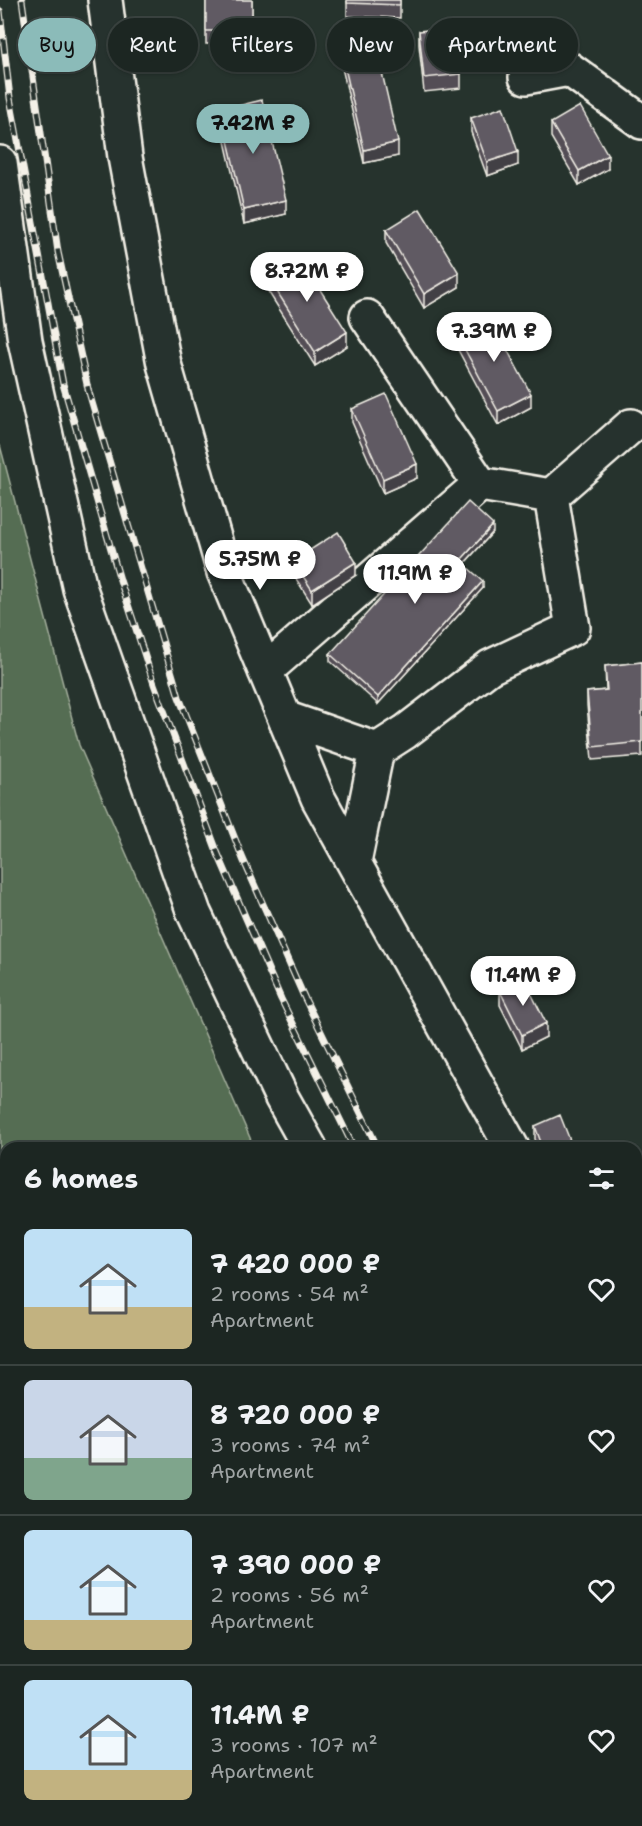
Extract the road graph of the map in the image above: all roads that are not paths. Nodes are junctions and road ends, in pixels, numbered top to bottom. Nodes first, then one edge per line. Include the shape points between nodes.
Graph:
1 (105, 0) edge
2 (526, 76) dead end
3 (642, 122) edge
4 (0, 163) edge
5 (368, 316) dead end
6 (631, 426) dead end
7 (480, 484) junction
8 (551, 495) junction
9 (265, 670) junction
10 (285, 718) junction
11 (377, 750) junction
12 (354, 862) junction
13 (307, 1142) edge
14 (509, 1142) edge

1 - 9 street via 125,157 164,364 224,572
2 - 3 street via 569,69
4 - 13 street via 25,341 80,589 195,913
5 - 7 street
6 - 8 street
7 - 8 street
7 - 9 street
8 - 11 street via 573,628 490,667
9 - 10 street
10 - 11 street
10 - 12 street via 318,798
11 - 12 street
12 - 14 street

